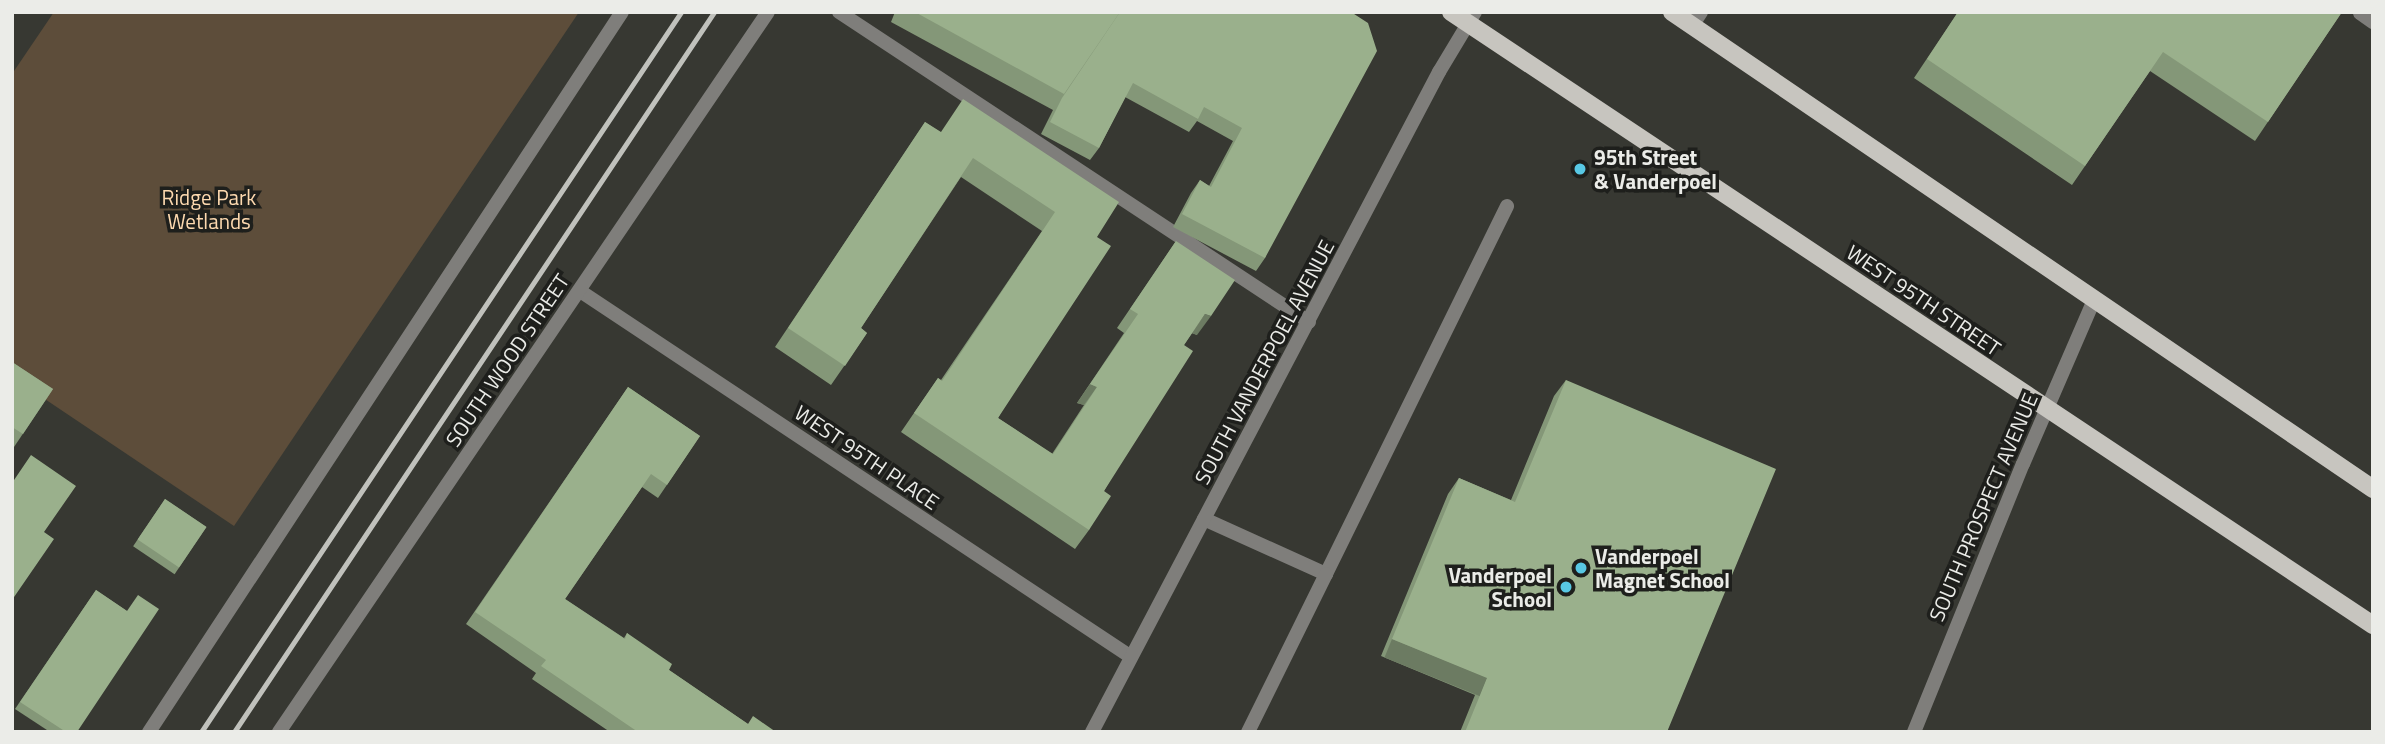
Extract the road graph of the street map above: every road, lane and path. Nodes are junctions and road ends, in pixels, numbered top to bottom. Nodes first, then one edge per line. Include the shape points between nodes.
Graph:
1 (622, 12) edge
2 (768, 12) edge
3 (839, 12) edge
4 (1451, 12) edge
5 (1672, 12) edge
6 (2360, 13) edge
7 (1471, 18) edge
8 (1697, 19) edge
9 (2373, 22) edge
10 (1507, 206) dead end
11 (580, 291) junction
12 (2094, 300) junction
13 (1309, 322) junction
14 (2047, 409) junction
15 (2373, 489) edge
16 (1204, 519) junction
17 (1326, 574) junction
18 (2373, 625) edge
19 (1131, 657) junction
20 (149, 732) edge
21 (279, 732) edge
22 (1092, 732) edge
23 (1248, 732) edge
24 (1913, 732) edge

1 - 20 street
2 - 11 street, SOUTH WOOD STREET
3 - 13 street
4 - 7 main road, WEST 95TH STREET
5 - 8 main road
6 - 9 street
7 - 13 street, SOUTH VANDERPOEL AVENUE
7 - 14 main road, WEST 95TH STREET
8 - 12 main road
10 - 17 street
11 - 19 street, WEST 95TH PLACE
11 - 21 street, SOUTH WOOD STREET
12 - 14 street, SOUTH PROSPECT AVENUE
12 - 15 main road
13 - 16 street, SOUTH VANDERPOEL AVENUE
14 - 18 main road, WEST 95TH STREET
14 - 24 street, SOUTH PROSPECT AVENUE
16 - 17 street
16 - 19 street, SOUTH VANDERPOEL AVENUE
17 - 23 street
19 - 22 street, SOUTH VANDERPOEL AVENUE

